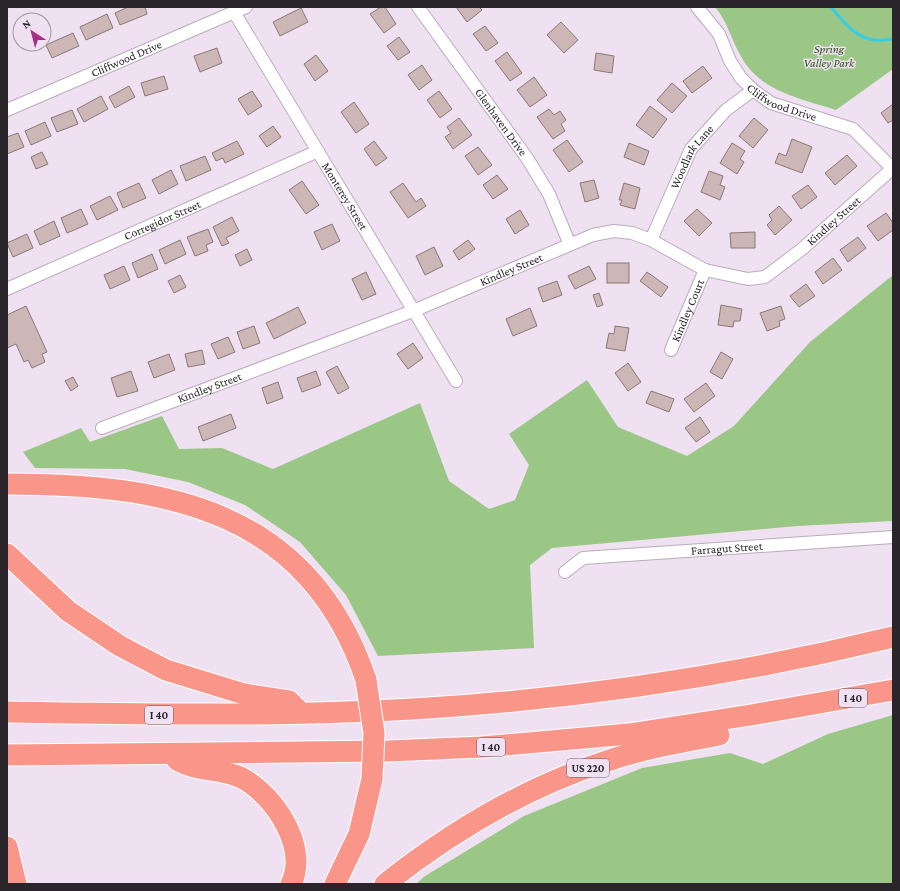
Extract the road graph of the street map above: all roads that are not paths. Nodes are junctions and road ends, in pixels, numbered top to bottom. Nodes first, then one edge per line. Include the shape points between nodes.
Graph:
1 (246, 7) edge
2 (418, 7) edge
3 (697, 7) edge
4 (234, 12) junction
5 (753, 90) junction
6 (7, 110) edge
7 (318, 151) junction
8 (893, 169) edge
9 (651, 240) junction
10 (570, 245) junction
11 (705, 270) junction
12 (7, 289) edge
13 (413, 311) junction
14 (671, 350) dead end
15 (456, 381) dead end
16 (102, 428) dead end
17 (7, 484) edge
18 (893, 537) edge
19 (7, 554) edge
20 (565, 572) dead end
21 (893, 637) edge
22 (893, 690) edge
23 (813, 705) junction
24 (7, 712) edge
25 (302, 713) junction
26 (166, 754) junction
27 (7, 755) edge
28 (7, 847) edge
29 (16, 884) edge
30 (291, 884) edge
31 (335, 884) edge
32 (385, 884) edge

1 - 4 street, Cliffwood Drive
2 - 10 street, Glenhaven Drive via 528,158 549,194
3 - 5 street, Cliffwood Drive via 719,34 730,61 741,78
4 - 6 street, Cliffwood Drive
4 - 7 street, Monterey Street
5 - 8 street, Cliffwood Drive via 771,102 853,129
5 - 9 street, Woodlark Lane via 726,110 691,149
7 - 12 street, Corregidor Street
7 - 13 street, Monterey Street
8 - 11 street, Kindley Street via 802,249 765,277 748,279
9 - 10 street, Kindley Street via 632,233 614,231 593,235
9 - 11 street, Kindley Street
10 - 13 street, Kindley Street
11 - 14 street, Kindley Court
13 - 15 street, Monterey Street
13 - 16 street, Kindley Street
17 - 31 highway, bridge via 88,487 157,497 218,515 246,528 287,556 323,595 358,656 366,680 374,733 372,779 359,834
18 - 20 street, Farragut Street via 583,558
19 - 25 highway via 68,611 120,646 166,670 244,694 289,701
21 - 25 highway, I 40 via 766,664 620,689 492,704
22 - 23 highway, I 40
23 - 26 highway, I 40 via 629,734 482,747
23 - 32 highway, US 220 via 747,730 650,748 554,781 458,832
24 - 25 highway, I 40 via 160,715
26 - 27 highway, I 40
26 - 30 highway via 186,765 221,771 241,778 265,796 290,834 296,866
28 - 29 highway

